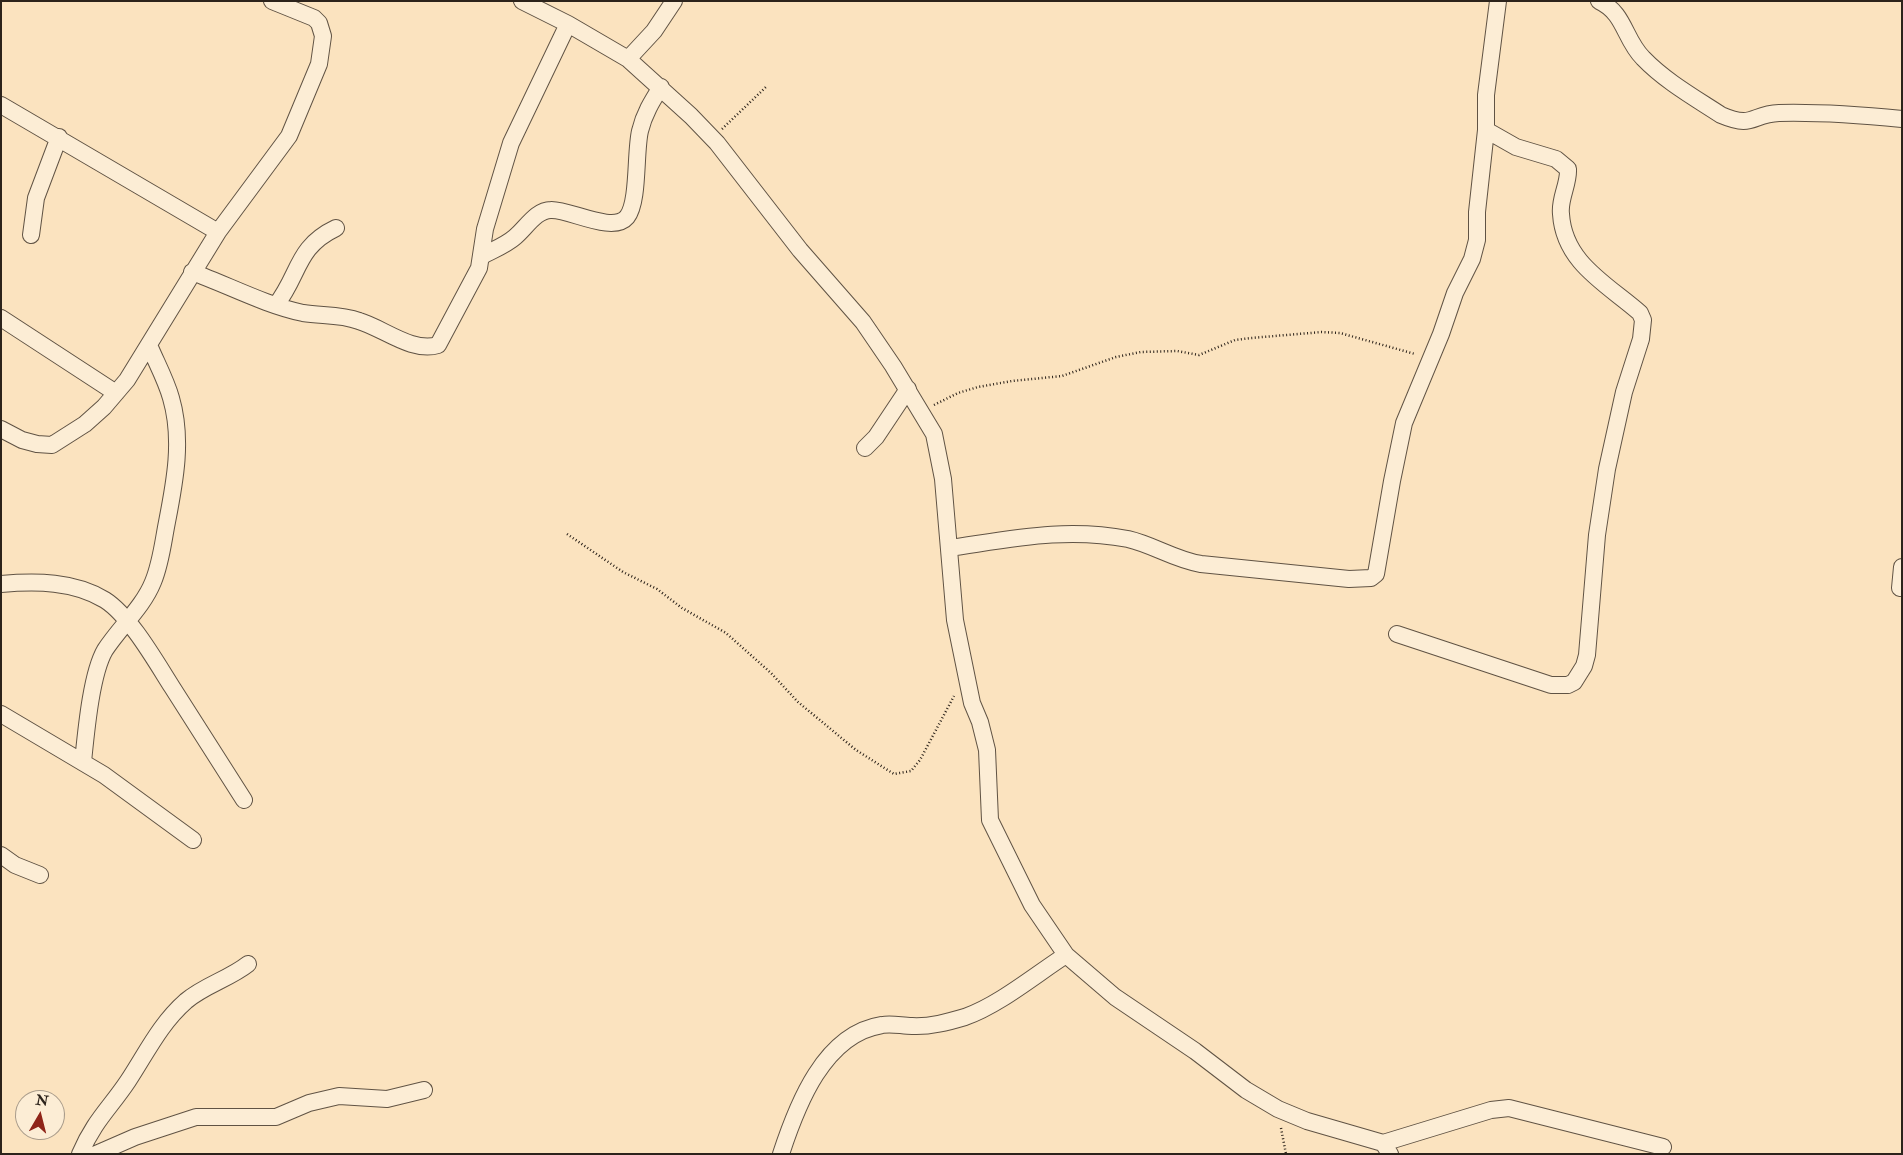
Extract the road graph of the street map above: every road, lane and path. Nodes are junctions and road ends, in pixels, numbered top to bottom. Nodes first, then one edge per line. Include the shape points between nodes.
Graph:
1 (272, 1) edge
2 (522, 1) edge
3 (674, 1) edge
4 (1498, 1) edge
5 (1599, 1) edge
6 (568, 24) junction
7 (628, 59) junction
8 (767, 86) dead end
9 (661, 87) junction
10 (1, 105) edge
11 (1902, 119) edge
12 (1486, 130) junction
13 (59, 137) junction
14 (712, 138) junction
15 (336, 228) dead end
16 (218, 232) junction
17 (31, 235) dead end
18 (482, 256) junction
19 (192, 272) junction
20 (276, 305) junction
21 (1, 318) edge
22 (149, 345) junction
23 (1432, 357) junction
24 (908, 389) junction
25 (116, 394) junction
26 (922, 413) junction
27 (1, 429) edge
28 (865, 448) dead end
29 (567, 534) dead end
30 (949, 548) junction
31 (1902, 567) edge
32 (1, 584) edge
33 (1900, 588) dead end
34 (127, 622) junction
35 (1397, 634) dead end
36 (967, 676) junction
37 (1, 714) edge
38 (83, 762) junction
39 (244, 800) dead end
40 (193, 840) dead end
41 (1, 855) edge
42 (40, 875) dead end
43 (1066, 955) junction
44 (248, 964) dead end
45 (424, 1090) dead end
46 (1278, 1109) junction
47 (1663, 1147) dead end
48 (1386, 1148) edge
49 (80, 1154) edge
50 (96, 1154) edge
51 (781, 1154) edge
52 (1286, 1154) edge

1 - 16 street via 320,23 323,36 318,64 289,136
2 - 6 street
3 - 7 street via 654,31
4 - 12 street via 1486,95
5 - 11 street via 1612,8 1641,57 1732,120 1750,122 1778,113
6 - 7 street
6 - 18 street via 511,143 486,229
7 - 9 street
8 - 14 path
9 - 14 street
9 - 18 street via 646,110 639,133 632,203 627,216 617,223 608,223 548,210 539,214 515,238
10 - 13 street
12 - 23 street via 1477,240
12 - 35 street via 1516,147 1563,163 1568,169 1560,213 1568,244 1578,261 1640,313 1643,320 1636,360 1624,392 1607,469 1597,535 1587,655 1580,676 1574,682 1551,685
13 - 16 street
13 - 17 street via 36,198
14 - 24 street via 800,250 863,322
15 - 20 street via 307,248
16 - 19 street
18 - 20 street via 480,268 458,310 438,345 430,348 411,344 344,316 304,313
19 - 20 street
19 - 22 street
21 - 25 street
22 - 25 street
22 - 34 street via 171,397 178,448 162,548 153,582
23 - 26 path via 1340,333 1251,338 1235,340 1199,355 1177,351 1141,352 1062,376 978,387 939,402
23 - 30 street via 1399,443 1380,561 1376,574 1371,578 1349,580 1186,562 1149,544 1080,533 1041,533
24 - 26 street
24 - 28 street
25 - 27 street via 85,424 52,445 22,440
26 - 30 street via 940,452
29 - 36 path via 623,572 726,633 798,702 856,750 894,774 911,771 920,760
30 - 36 street via 955,620
31 - 33 street
32 - 34 street via 48,583 73,587 106,600
34 - 38 street via 104,652 87,721
34 - 39 street via 148,649
36 - 43 street via 987,750 990,820 1032,905
37 - 38 street
38 - 40 street
41 - 42 street via 15,865
43 - 46 street via 1122,1002
43 - 51 street via 966,1016 939,1024 884,1024 862,1029 839,1045 808,1090
44 - 49 street via 231,977 203,989 169,1016 128,1081 89,1132
45 - 50 street via 387,1099 339,1096 276,1117 196,1117
46 - 48 street
46 - 52 path
47 - 48 street via 1509,1108 1491,1110

